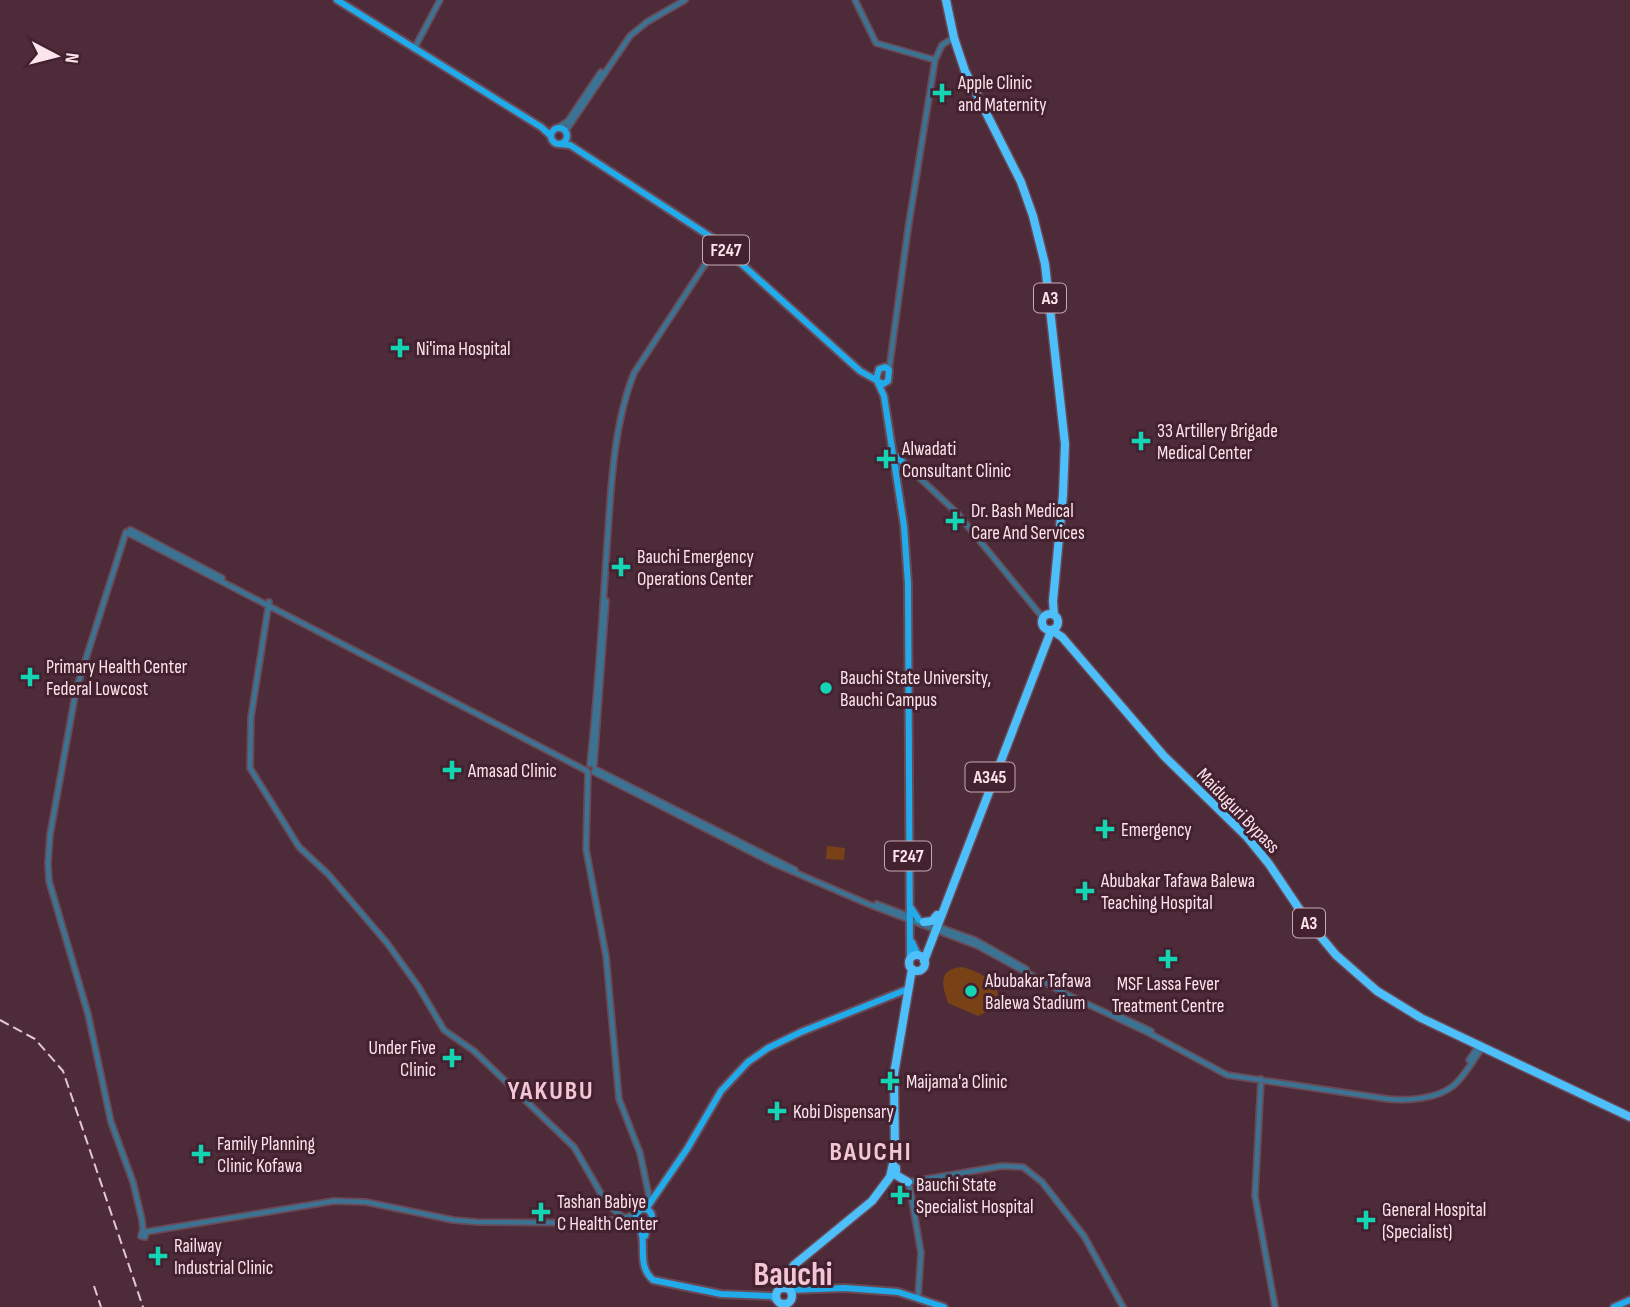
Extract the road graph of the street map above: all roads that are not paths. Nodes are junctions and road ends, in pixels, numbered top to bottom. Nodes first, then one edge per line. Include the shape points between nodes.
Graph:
1 (337, 0) edge
2 (342, 0) edge
3 (440, 0) edge
4 (855, 0) edge
5 (944, 0) edge
6 (680, 1) edge
7 (952, 38) junction
8 (415, 47) junction
9 (935, 60) junction
10 (610, 62) junction
11 (554, 131) junction
12 (566, 134) junction
13 (560, 144) junction
14 (718, 244) junction
15 (887, 367) junction
16 (877, 372) junction
17 (880, 382) junction
18 (897, 457) junction
19 (908, 467) junction
20 (897, 468) junction
21 (268, 603) junction
22 (1046, 614) junction
23 (1051, 629) junction
24 (911, 747) junction
25 (579, 764) junction
26 (591, 768) junction
27 (604, 777) junction
28 (592, 781) junction
29 (981, 805) junction
30 (774, 860) junction
31 (790, 867) junction
32 (815, 880) junction
33 (910, 907) junction
34 (923, 923) junction
35 (917, 962) junction
36 (908, 991) junction
37 (1380, 992) junction
38 (897, 997) junction
39 (905, 1007) junction
40 (1481, 1048) junction
41 (1262, 1081) junction
42 (1628, 1114) edge
43 (896, 1165) junction
44 (890, 1178) junction
45 (906, 1183) junction
46 (886, 1188) junction
47 (652, 1198) junction
48 (645, 1211) junction
49 (624, 1218) junction
50 (637, 1223) junction
51 (648, 1223) junction
52 (145, 1233) junction
53 (779, 1289) junction
54 (918, 1297) junction
55 (784, 1299) edge
56 (1630, 1301) edge
57 (937, 1307) edge
58 (944, 1307) edge
59 (1121, 1307) edge
60 (1277, 1307) edge
61 (1614, 1307) edge
62 (1620, 1307) edge

1 - 8 main road, F247
2 - 8 main road, F247
3 - 8 street
4 - 9 street via 876,44
5 - 7 highway, A3
6 - 10 street via 634,28
7 - 9 street via 940,47
7 - 22 highway, A3 via 972,92 1029,207 1048,295 1062,420 1062,494
8 - 11 main road, F247
9 - 15 street
10 - 11 street via 568,121
10 - 12 street
11 - 12 main road, F247
11 - 13 main road, F247 via 553,142
12 - 13 main road
12 - 14 main road, F247 via 572,143 641,184
13 - 14 main road, F247 via 570,145
14 - 16 main road, F247 via 860,368
14 - 17 main road, F247 via 852,365
14 - 26 street via 629,387 610,501
15 - 16 main road
15 - 17 main road, F247 via 889,378
16 - 17 main road, F247
17 - 18 main road, F247
17 - 20 main road, F247
18 - 19 main road
18 - 20 main road, F247
19 - 20 street
19 - 22 street via 957,513
20 - 24 main road, F247
20 - 24 main road, F247 via 914,609
21 - 25 street
21 - 26 street
21 - 49 street via 251,717 250,768 299,847 338,884 387,943 444,1030 474,1051 574,1147 603,1198
21 - 52 street via 128,532 78,691 62,771 50,858 54,891
22 - 23 highway, A3
23 - 29 highway, A345
23 - 29 highway, A345 via 998,775
23 - 37 highway, Maiduguri Bypass / A3 via 1164,756 1247,837 1330,950
24 - 33 main road, F247
25 - 26 street
25 - 26 street
26 - 27 street
26 - 28 street
26 - 30 street
26 - 47 street via 586,849 608,968 619,1100
27 - 28 street
27 - 32 street via 747,851
28 - 47 street via 588,849 608,956 621,1099
29 - 34 highway, A345 via 965,846
30 - 31 street
30 - 31 street via 784,857
31 - 32 street
32 - 34 street
33 - 34 main road
33 - 34 main road via 906,912
34 - 35 highway, A345
34 - 35 main road via 912,945
34 - 41 street via 978,946 1223,1070
35 - 36 highway, A345
36 - 38 main road
36 - 39 highway, A345
36 - 43 highway, A345 via 896,1073
36 - 47 main road via 801,1032 748,1062 721,1091
37 - 40 highway, Maiduguri Bypass / A3
37 - 40 highway, Maiduguri Bypass / A3
38 - 39 highway via 904,1000
38 - 48 main road via 795,1038 747,1066
39 - 44 highway, A345 via 894,1074 895,1155
40 - 41 street via 1457,1079 1442,1089 1400,1098
40 - 42 highway, Maiduguri Bypass / A3
41 - 60 street via 1255,1196
43 - 44 highway, A345
43 - 45 highway via 897,1175
44 - 45 street
44 - 46 highway, A345
44 - 53 highway, A345 via 872,1201 794,1265
45 - 46 highway
45 - 54 street via 921,1253
45 - 59 street via 1002,1166 1023,1167 1042,1182 1084,1236
46 - 55 highway, A345 via 799,1263 788,1278
47 - 48 main road
48 - 49 street
48 - 50 main road via 636,1216
48 - 51 main road via 653,1217
49 - 52 street via 595,1223 465,1222 366,1202 334,1202
50 - 51 main road
50 - 52 street via 472,1224 346,1203
50 - 55 main road via 642,1233 643,1265 653,1280 721,1294
51 - 53 main road via 646,1264 655,1278 721,1292
53 - 55 highway
54 - 55 main road via 860,1289
54 - 58 main road
55 - 57 main road via 802,1292 847,1291 903,1296
56 - 61 main road
56 - 62 main road

